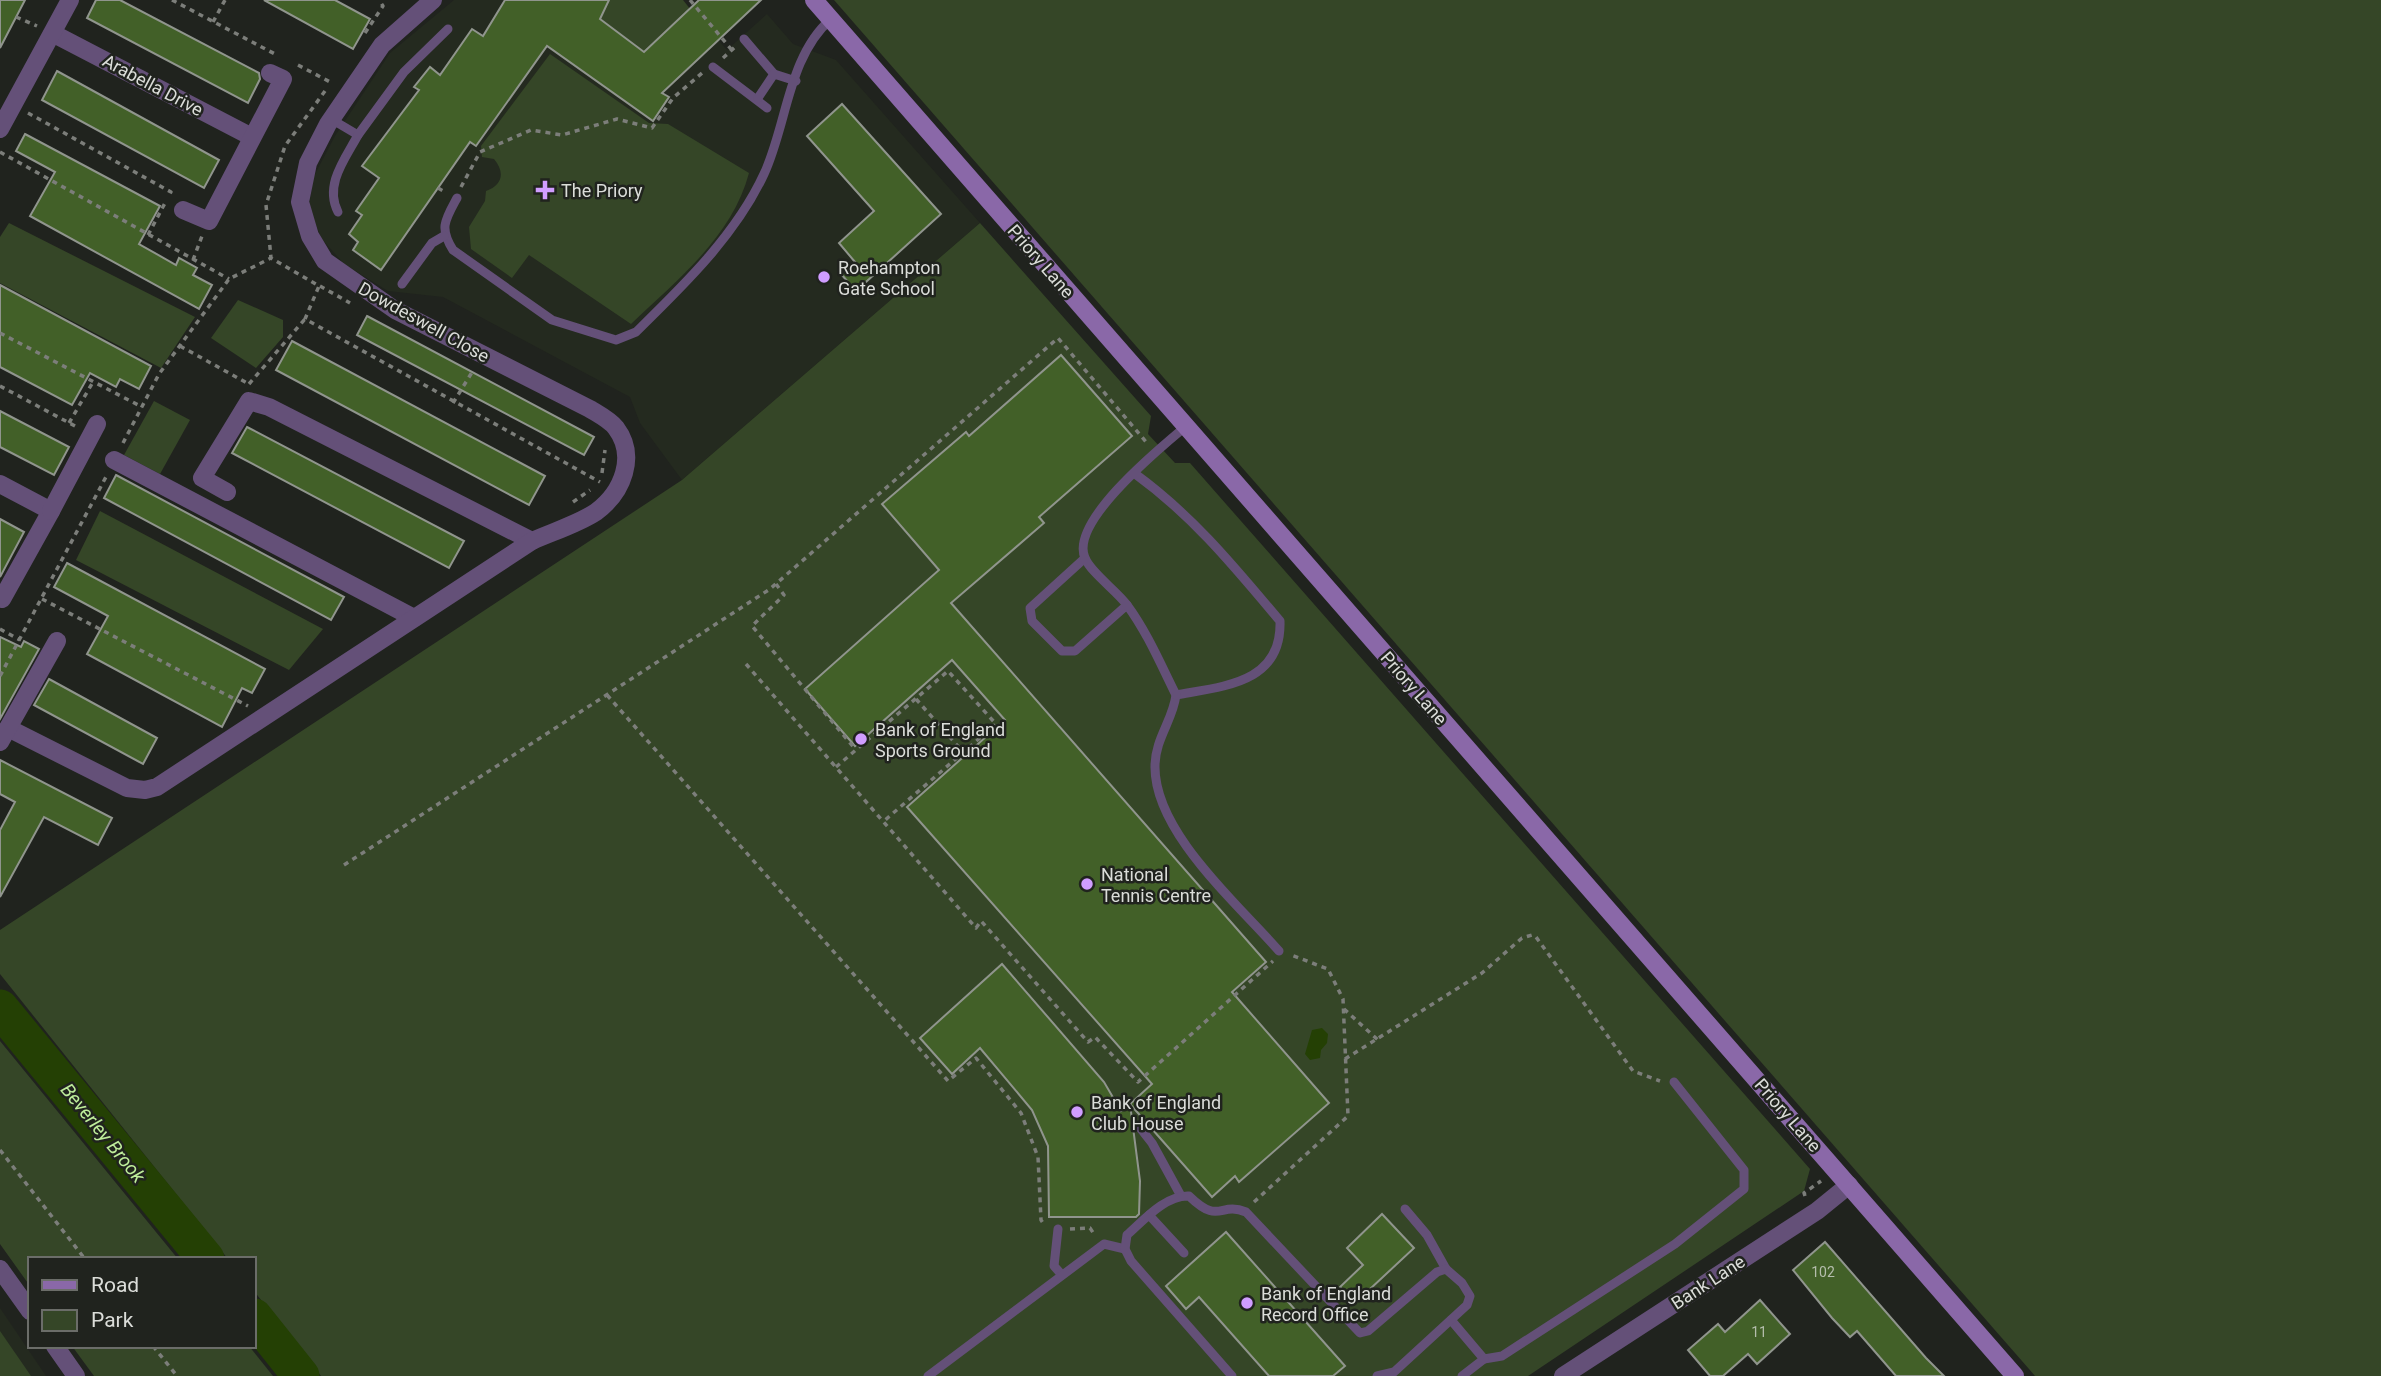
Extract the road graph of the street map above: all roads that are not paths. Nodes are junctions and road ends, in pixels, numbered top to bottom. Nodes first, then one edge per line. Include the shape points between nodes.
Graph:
1 (70, 0) edge
2 (433, 0) edge
3 (814, 0) edge
4 (831, 19) junction
5 (448, 29) dead end
6 (54, 34) junction
7 (744, 38) road end
8 (713, 67) road end
9 (270, 74) dead end
10 (774, 74) junction
11 (796, 81) junction
12 (758, 98) junction
13 (767, 108) dead end
14 (331, 119) junction
15 (0, 129) edge
16 (358, 135) junction
17 (252, 137) junction
18 (457, 198) road end
19 (183, 210) dead end
20 (338, 212) dead end
21 (444, 236) junction
22 (402, 284) dead end
23 (1185, 427) junction
24 (95, 430) road end
25 (114, 460) dead end
26 (1134, 473) junction
27 (0, 484) edge
28 (227, 492) dead end
29 (51, 511) junction
30 (532, 541) junction
31 (1085, 558) junction
32 (2, 599) dead end
33 (1127, 605) junction
34 (414, 618) junction
35 (57, 641) dead end
36 (1176, 695) junction
37 (4, 735) edge
38 (1279, 951) road end
39 (1674, 1082) road end
40 (1141, 1129) dead end
41 (1849, 1185) junction
42 (1181, 1196) junction
43 (1405, 1209) dead end
44 (1149, 1216) junction
45 (1058, 1229) road end
46 (1125, 1249) junction
47 (1185, 1253) dead end
48 (0, 1269) edge
49 (1446, 1269) junction
50 (1062, 1275) junction
51 (28, 1308) edge
52 (1451, 1320) junction
53 (56, 1348) edge
54 (1484, 1359) junction
55 (76, 1376) edge
56 (928, 1376) edge
57 (1232, 1376) edge
58 (1377, 1376) edge
59 (1462, 1376) edge
60 (1563, 1376) edge
61 (2015, 1376) edge

1 - 6 street
2 - 14 street, Dowdeswell Close via 382,45
3 - 4 street, Priory Lane
4 - 11 lane via 811,40
4 - 23 street, Priory Lane
5 - 16 lane via 404,72
6 - 15 street
6 - 17 street, Arabella Drive
7 - 10 lane
8 - 12 lane
9 - 17 street via 283,79
10 - 11 lane
10 - 12 lane
11 - 21 lane via 752,198 732,227 636,332 616,340 552,320 453,250
12 - 13 lane
14 - 16 lane
14 - 30 street, Dowdeswell Close via 308,163 300,202 310,236 325,261 395,310 590,409 614,426 625,445 628,464 623,476 596,512
16 - 20 lane via 334,181 332,199
17 - 19 street via 209,221
18 - 21 lane via 445,219
21 - 22 lane via 432,243
23 - 26 lane
23 - 41 street, Priory Lane
24 - 29 street
25 - 34 street
26 - 31 lane via 1092,521 1083,540
26 - 36 lane via 1205,532 1280,621 1280,638 1270,663 1251,678
27 - 29 street
28 - 30 street via 202,478 249,392 269,407
29 - 32 street
30 - 34 street, Dowdeswell Close
31 - 33 lane
31 - 33 lane via 1030,608 1032,621 1062,651 1075,651
33 - 36 lane
34 - 37 street, Dowdeswell Close via 157,787 127,788
35 - 37 street, Dowdeswell Close
36 - 38 lane via 1175,710 1156,751 1158,786 1170,819 1191,852
39 - 54 lane via 1744,1170 1744,1189 1675,1244 1502,1356
40 - 42 lane
41 - 60 street, Bank Lane via 1817,1211
41 - 61 street, Priory Lane
42 - 44 lane
42 - 49 lane via 1189,1196 1213,1214 1244,1211 1360,1332 1365,1333
43 - 49 lane
44 - 46 lane via 1127,1235
44 - 47 lane
45 - 50 lane via 1054,1266
46 - 50 lane via 1104,1244
46 - 57 lane
48 - 51 street
49 - 52 lane via 1470,1296
50 - 56 lane
52 - 54 lane
52 - 58 lane via 1394,1372
53 - 55 street
54 - 59 lane

